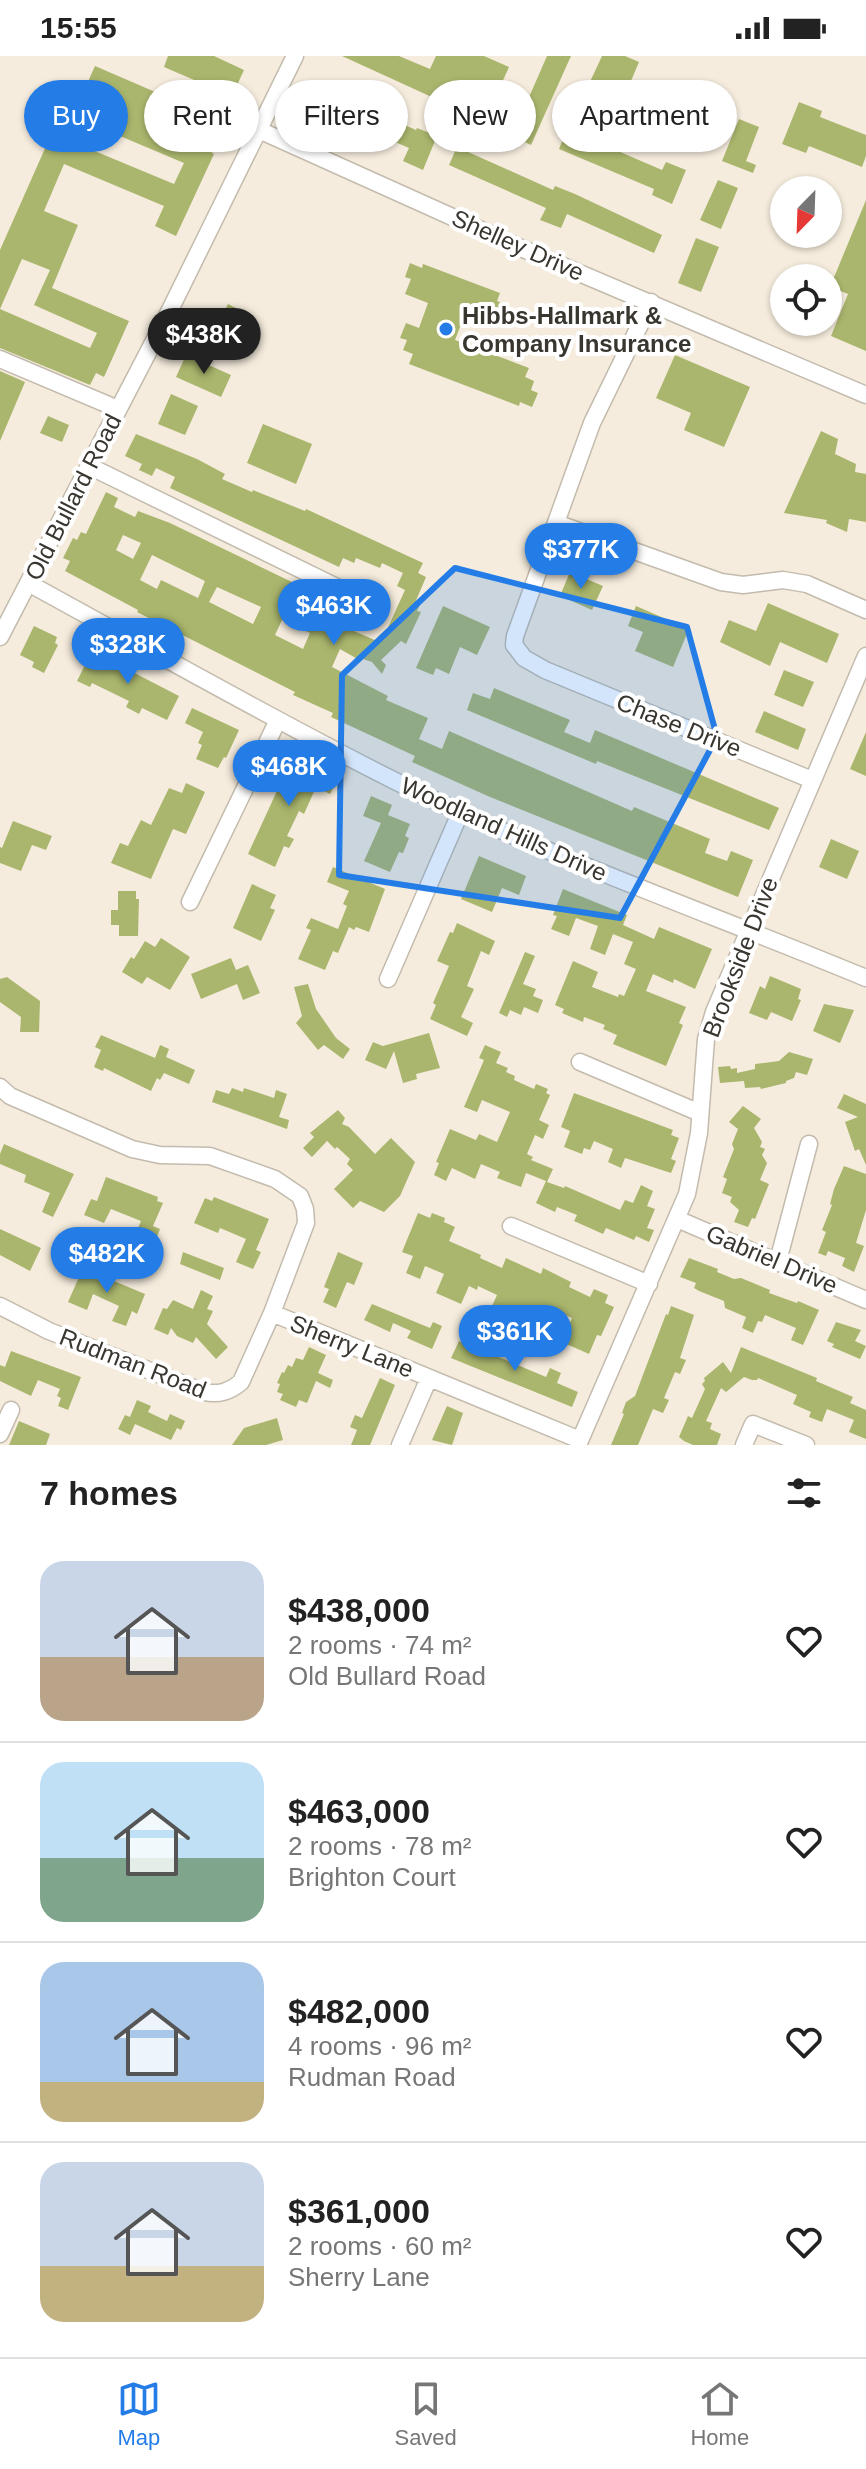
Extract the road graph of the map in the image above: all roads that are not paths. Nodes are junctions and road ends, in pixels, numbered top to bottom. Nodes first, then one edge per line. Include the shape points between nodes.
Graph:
1 (295, 56) edge
2 (259, 130) joint
3 (248, 152) edge
4 (651, 302) junction
5 (0, 359) edge
6 (866, 395) edge
7 (118, 409) junction
8 (89, 466) junction
9 (556, 523) junction
10 (28, 583) junction
11 (361, 599) dead end
12 (866, 610) edge
13 (0, 637) edge
14 (866, 656) edge
15 (278, 720) junction
16 (812, 780) junction
17 (461, 811) junction
18 (190, 902) dead end
19 (748, 929) junction
20 (866, 978) edge
21 (388, 979) dead end
22 (580, 1062) dead end
23 (0, 1087) edge
24 (700, 1113) junction
25 (809, 1144) dead end
26 (677, 1219) junction
27 (511, 1226) dead end
28 (778, 1261) junction
29 (649, 1284) junction
30 (866, 1300) edge
31 (0, 1306) edge
32 (272, 1313) junction
33 (429, 1378) junction
34 (11, 1410) dead end
35 (0, 1434) edge
36 (579, 1442) edge
37 (400, 1445) edge
38 (744, 1445) edge
39 (806, 1445) edge

1 - 2 street, Old Bullard Road
2 - 4 street, Shelley Drive
3 - 7 street, Old Bullard Road
4 - 6 street, Shelley Drive
4 - 9 street via 592,423
5 - 7 street
7 - 8 street, Old Bullard Road
8 - 10 street, Old Bullard Road
8 - 11 street
9 - 12 street via 721,582 807,584
9 - 16 street, Chase Drive via 515,636 514,645 524,658
10 - 13 street, Old Bullard Road
10 - 15 street, Woodland Hills Drive
14 - 16 street, Brookside Drive
15 - 17 street, Woodland Hills Drive
15 - 18 street
16 - 19 street, Brookside Drive
17 - 19 street, Woodland Hills Drive via 582,866
17 - 21 street
19 - 20 street, Woodland Hills Drive
19 - 24 street, Brookside Drive via 706,1039
22 - 24 street
23 - 32 street, Sherry Lane via 132,1149 210,1156 288,1186 300,1196 306,1223
24 - 26 street, Brookside Drive via 694,1167
25 - 28 street
26 - 28 street, Gabriel Drive
26 - 29 street, Brookside Drive
27 - 29 street
28 - 30 street, Gabriel Drive
29 - 36 street, Brookside Drive
31 - 32 street, Rudman Road via 49,1331 217,1394 241,1382
32 - 33 street, Sherry Lane
33 - 36 street, Sherry Lane
33 - 37 street
34 - 35 street
38 - 39 street via 753,1424

